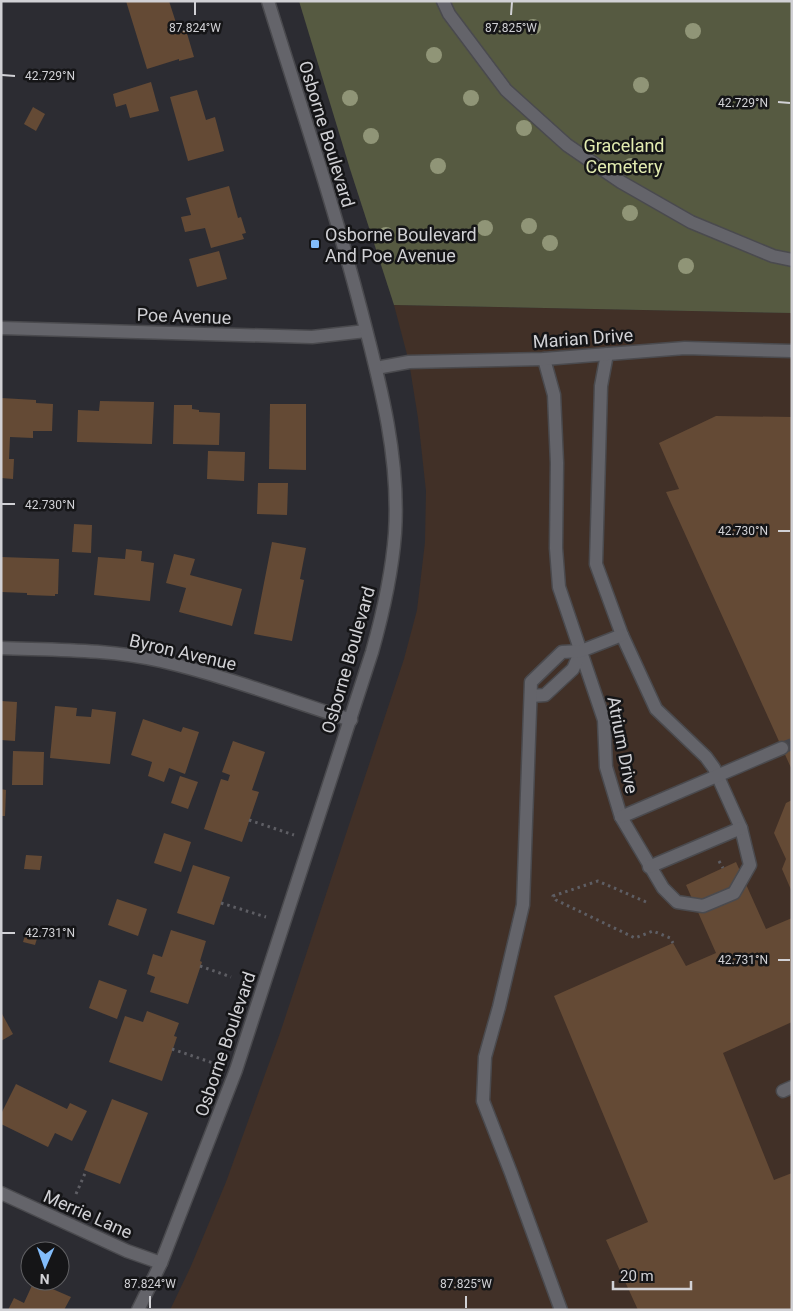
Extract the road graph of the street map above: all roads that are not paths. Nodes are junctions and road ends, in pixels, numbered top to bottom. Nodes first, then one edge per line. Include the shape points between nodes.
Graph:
1 (268, 1) edge
2 (443, 1) edge
3 (792, 260) edge
4 (1, 328) edge
5 (366, 330) junction
6 (792, 351) edge
7 (607, 354) junction
8 (544, 359) junction
9 (376, 368) junction
10 (622, 635) junction
11 (1, 648) edge
12 (581, 651) junction
13 (531, 696) junction
14 (350, 720) junction
15 (782, 748) tunnel mouth
16 (718, 776) junction
17 (621, 817) junction
18 (741, 828) junction
19 (650, 867) junction
20 (1, 1193) edge
21 (162, 1263) junction
22 (138, 1310) edge
23 (561, 1310) edge

1 - 5 street, Osborne Boulevard
2 - 3 street via 449,14 506,90 567,144 621,182 691,222 773,256
4 - 5 street, Poe Avenue via 312,337
5 - 9 street, Osborne Boulevard
6 - 7 street, Marian Drive via 685,348
7 - 8 street, Marian Drive
7 - 10 street, Atrium Drive via 600,386 596,564
8 - 9 street, Marian Drive via 409,362
8 - 12 street, Atrium Drive via 554,395 559,587
9 - 14 street, Osborne Boulevard via 394,471 395,532 383,613
10 - 12 street
10 - 16 street, Atrium Drive via 656,709 706,757
11 - 14 street, Byron Avenue via 110,653 160,661
12 - 13 street via 573,669 546,695
12 - 13 street via 562,652 531,682
12 - 17 street, Atrium Drive via 604,720 606,767
13 - 23 street via 523,904 485,1057 483,1101
14 - 21 street, Osborne Boulevard via 236,1070
15 - 16 street
16 - 17 street
16 - 18 street, Atrium Drive
17 - 19 street, Atrium Drive
18 - 19 street
18 - 19 street, Atrium Drive via 750,865 734,894 702,906 677,902 663,888
20 - 21 street, Merrie Lane via 126,1251
21 - 22 street, Osborne Boulevard

